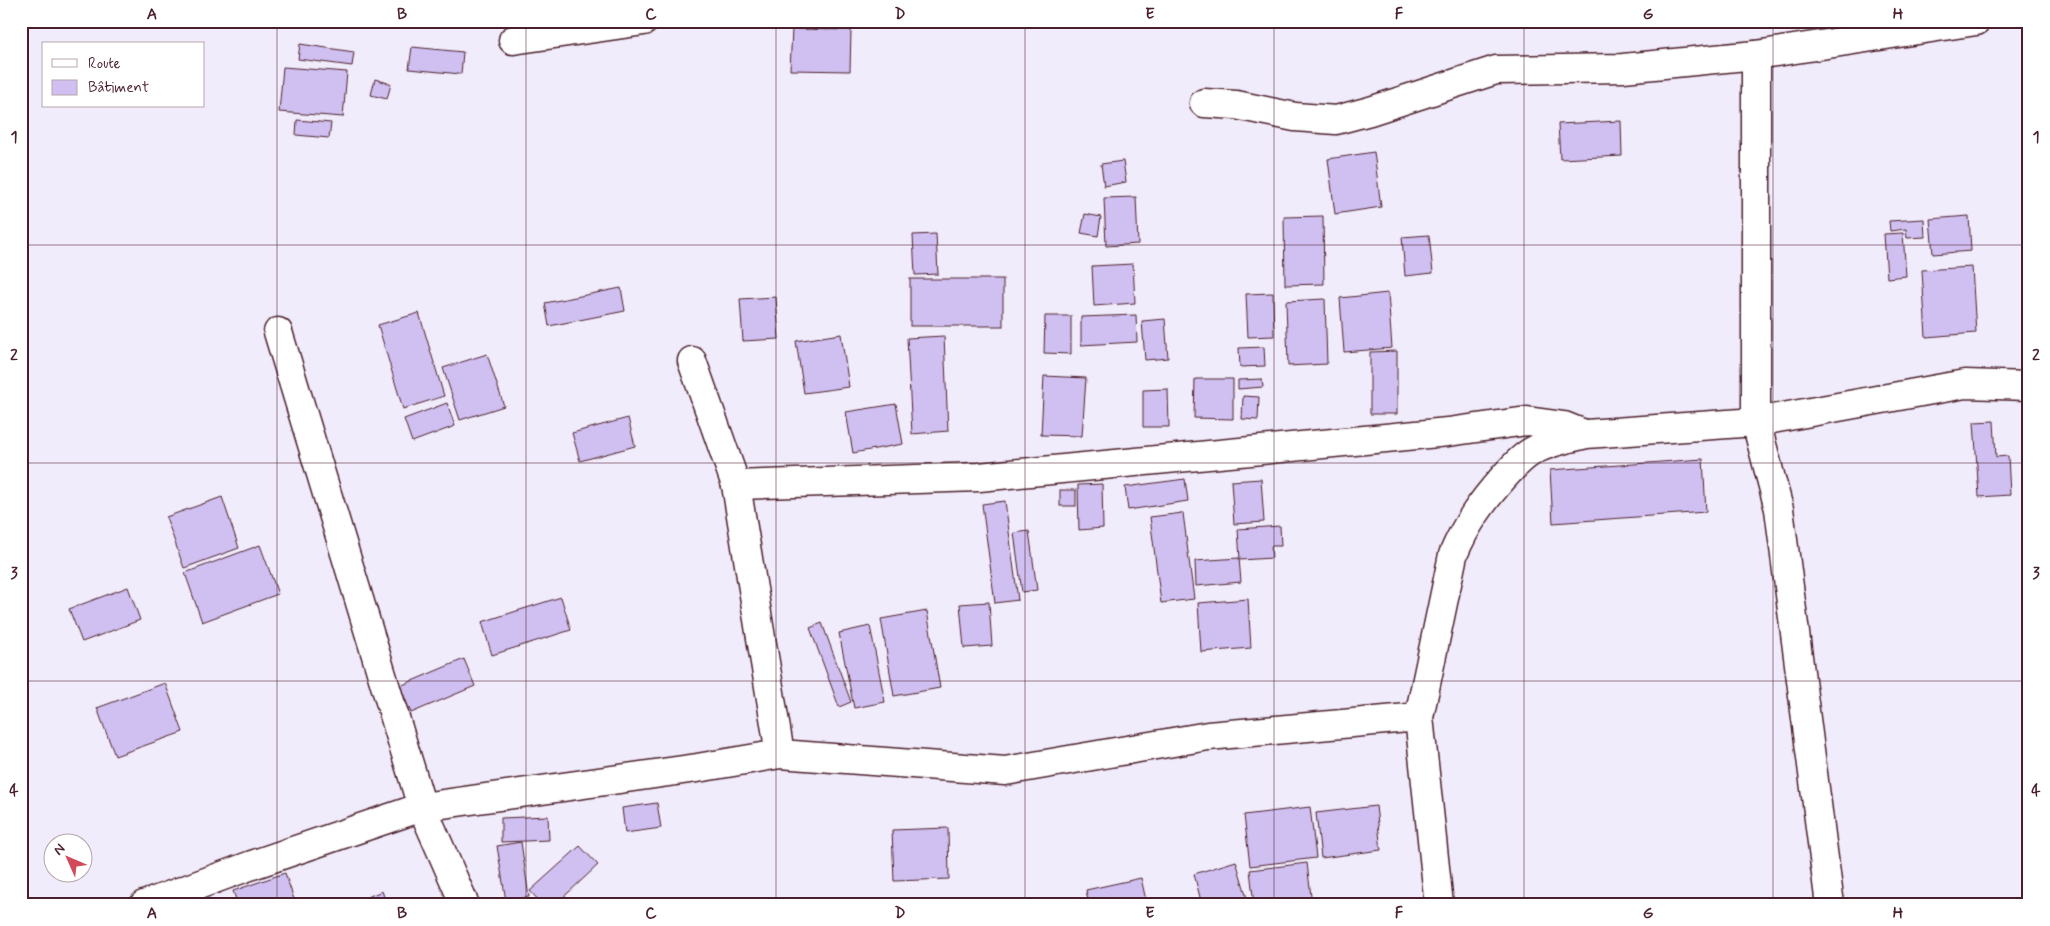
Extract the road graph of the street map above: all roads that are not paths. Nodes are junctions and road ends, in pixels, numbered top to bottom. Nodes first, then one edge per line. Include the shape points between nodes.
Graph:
1 (644, 21) edge
2 (1976, 21) edge
3 (513, 40) dead end
4 (1756, 55) junction
5 (1204, 104) dead end
6 (278, 332) dead end
7 (692, 360) dead end
8 (2029, 386) edge
9 (1756, 422) junction
10 (1586, 434) junction
11 (736, 485) junction
12 (1419, 717) junction
13 (780, 754) junction
14 (422, 807) junction
15 (144, 905) edge
16 (465, 905) edge
17 (1439, 905) edge
18 (1830, 905) edge

1 - 3 street
2 - 4 street
4 - 5 street via 1623,68 1496,70 1336,120
4 - 9 street
6 - 14 street
7 - 11 street
8 - 9 street via 1965,384
9 - 10 street
9 - 18 street via 1779,508
10 - 11 street via 1564,426 1527,421 1448,432 979,477
10 - 12 street via 1531,452 1483,501 1464,530 1453,554
11 - 13 street
12 - 13 street via 1208,736 1006,771
12 - 17 street
13 - 14 street
14 - 15 street
14 - 16 street

